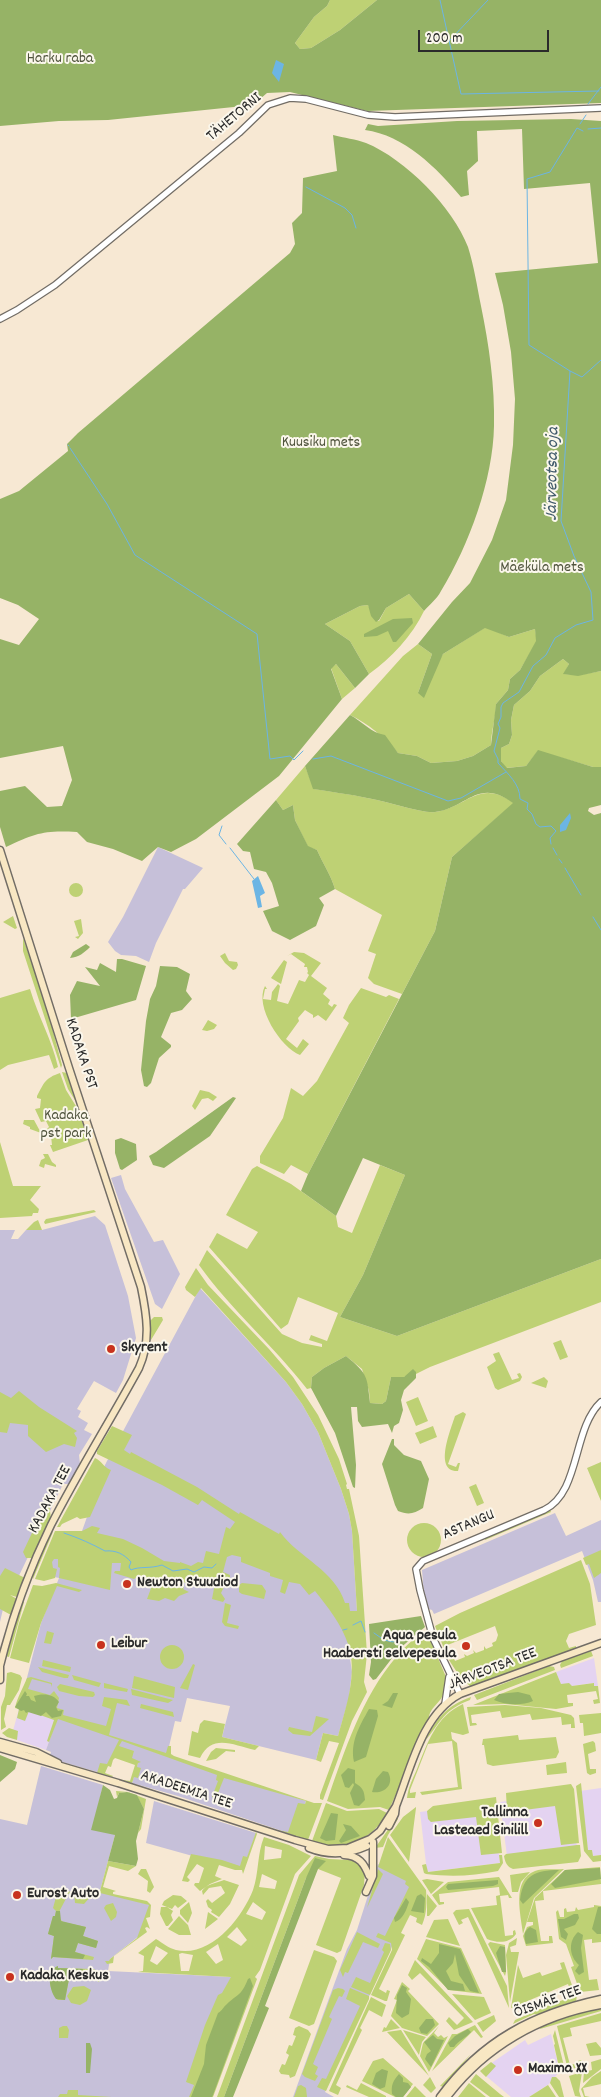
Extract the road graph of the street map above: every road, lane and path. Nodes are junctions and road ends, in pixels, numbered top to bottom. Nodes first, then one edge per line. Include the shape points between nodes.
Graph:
1 (601, 108) edge
2 (0, 319) edge
3 (0, 850) edge
4 (145, 1355) joint
5 (601, 1402) edge
6 (601, 1643) edge
7 (0, 1666) edge
8 (449, 1675) junction
9 (0, 1680) edge
10 (460, 1694) junction
11 (445, 1704) junction
12 (0, 1737) edge
13 (0, 1742) edge
14 (12, 1745) junction
15 (2, 1749) edge
16 (68, 1768) junction
17 (396, 1806) junction
18 (295, 1840) junction
19 (373, 1842) junction
20 (363, 1845) junction
21 (338, 1854) junction
22 (369, 1876) dead end
23 (366, 1892) dead end
24 (601, 1999) edge
25 (601, 2005) edge
26 (440, 2097) edge
27 (447, 2097) edge

1 - 2 street, TÄHETORNI via 395,117 368,115 306,99 278,101 263,109 55,285
3 - 4 main road, KADAKA PST via 141,1287 147,1314
4 - 7 main road, KADAKA TEE via 50,1526 19,1599
5 - 8 street, ASTANGU via 590,1417 557,1502 418,1565 416,1573 429,1628
6 - 10 main road, JÄRVEOTSA TEE
7 - 9 main road, KADAKA TEE
8 - 10 street, ASTANGU
8 - 11 street
10 - 11 main road, JÄRVEOTSA TEE
11 - 17 main road, JÄRVEOTSA TEE via 427,1728
12 - 14 main road
13 - 14 main road, AKADEEMIA TEE
14 - 16 main road, AKADEEMIA TEE via 36,1752
15 - 16 main road, AKADEEMIA TEE
16 - 18 main road, AKADEEMIA TEE
17 - 19 main road, JÄRVEOTSA TEE via 391,1822
17 - 20 main road, JÄRVEOTSA TEE via 380,1831
18 - 20 main road, AKADEEMIA TEE via 328,1849
18 - 21 main road, AKADEEMIA TEE via 318,1852
19 - 20 main road, JÄRVEOTSA TEE
19 - 23 main road via 373,1876
20 - 21 main road, AKADEEMIA TEE
21 - 22 main road via 354,1856 365,1866
24 - 26 main road, ÕISMÄE TEE via 533,2020 506,2034 477,2055
25 - 27 main road, ÕISMÄE TEE via 543,2022 509,2039 481,2059

